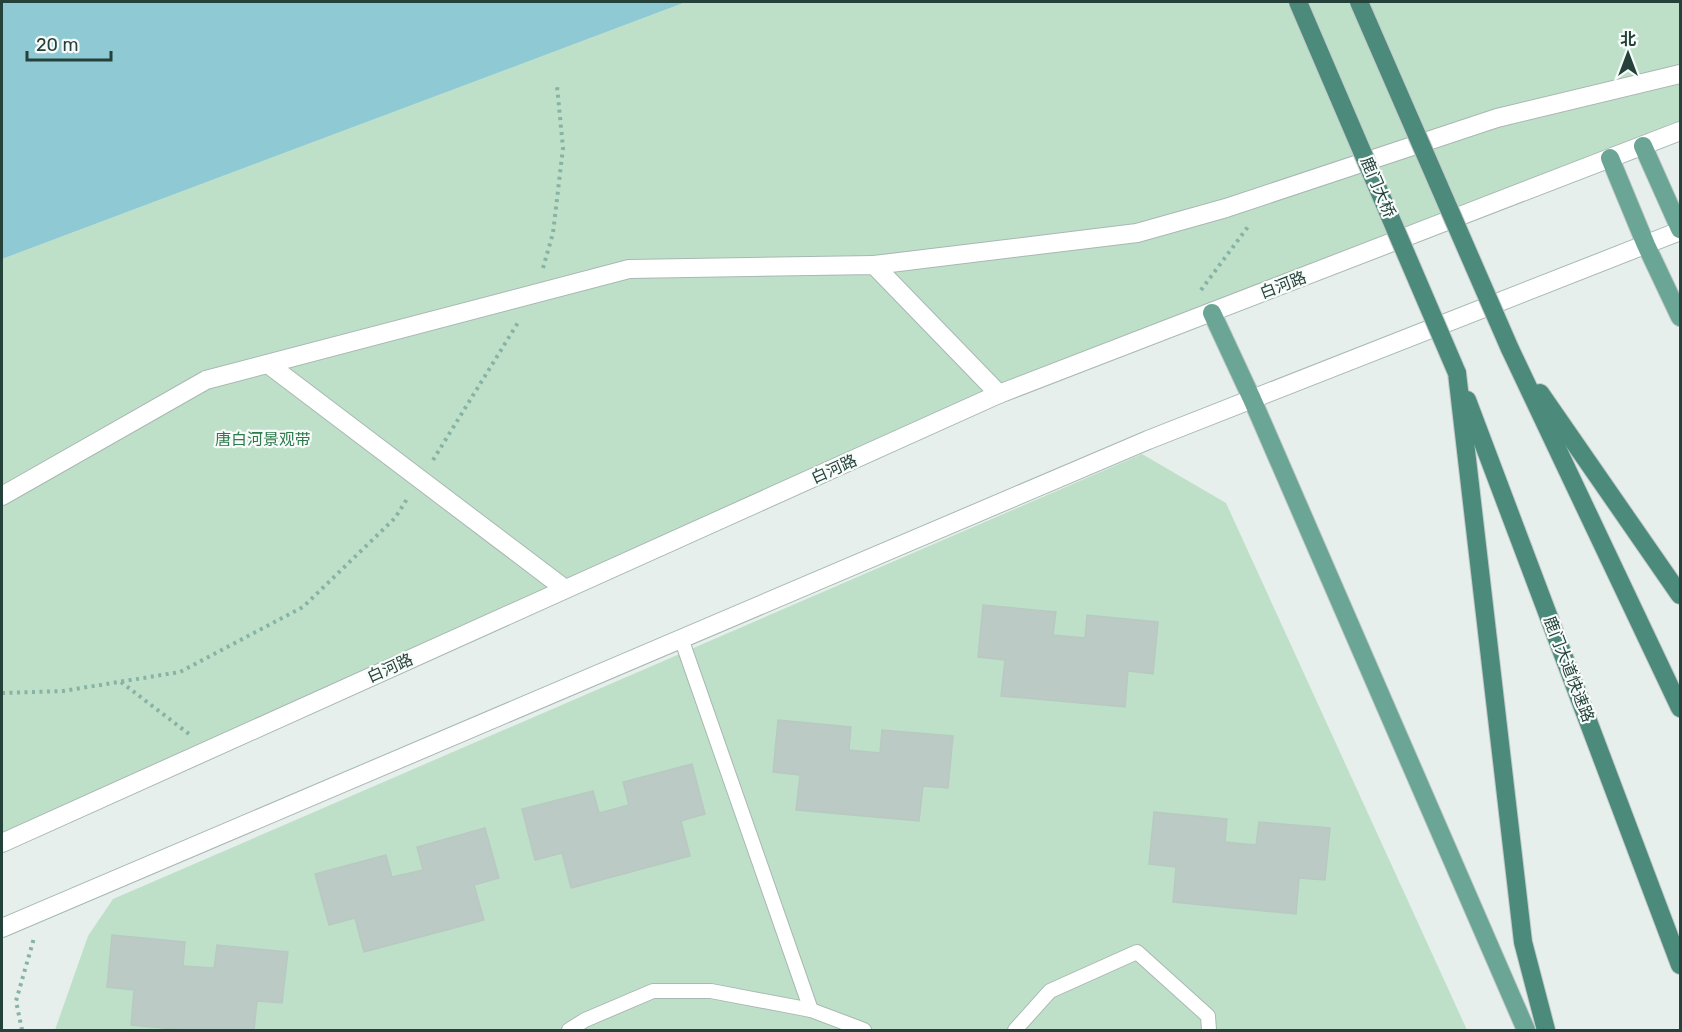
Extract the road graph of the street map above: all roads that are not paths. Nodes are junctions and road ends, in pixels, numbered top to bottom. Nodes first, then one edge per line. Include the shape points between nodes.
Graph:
1 (1298, 2) edge
2 (1359, 2) edge
3 (1680, 74) edge
4 (1680, 131) edge
5 (1643, 146) junction
6 (1610, 158) junction
7 (1680, 230) edge
8 (1646, 245) junction
9 (874, 265) junction
10 (1212, 313) junction
11 (1680, 317) edge
12 (1510, 349) junction
13 (268, 364) junction
14 (1457, 373) junction
15 (999, 394) junction
16 (1252, 399) junction
17 (2, 496) edge
18 (565, 589) junction
19 (1680, 595) edge
20 (681, 638) junction
21 (1680, 708) edge
22 (2, 843) edge
23 (2, 928) edge
24 (1680, 965) edge
25 (811, 1010) junction
26 (569, 1030) edge
27 (864, 1030) edge
28 (1015, 1030) edge
29 (1209, 1030) edge
30 (1526, 1030) edge
31 (1546, 1030) edge

1 - 14 highway, 鹿门大桥, bridge
2 - 12 highway, bridge
3 - 9 street via 1497,118 1137,233
4 - 5 street, 白河路
5 - 6 street, 白河路
5 - 7 main road
6 - 8 main road
6 - 10 street, 白河路
7 - 8 street
8 - 11 main road
8 - 16 street
9 - 13 street via 629,269
9 - 15 street
10 - 15 street, 白河路
10 - 16 main road
12 - 19 highway
12 - 21 highway
13 - 17 street via 206,380
13 - 18 street
14 - 24 highway, 鹿门大道快速路
14 - 31 highway via 1523,942
15 - 18 street, 白河路
16 - 20 street
16 - 30 main road
18 - 22 street, 白河路
20 - 23 street
20 - 25 lane
25 - 26 lane via 711,991 653,991
25 - 27 lane
28 - 29 lane via 1050,991 1137,952 1208,1016

